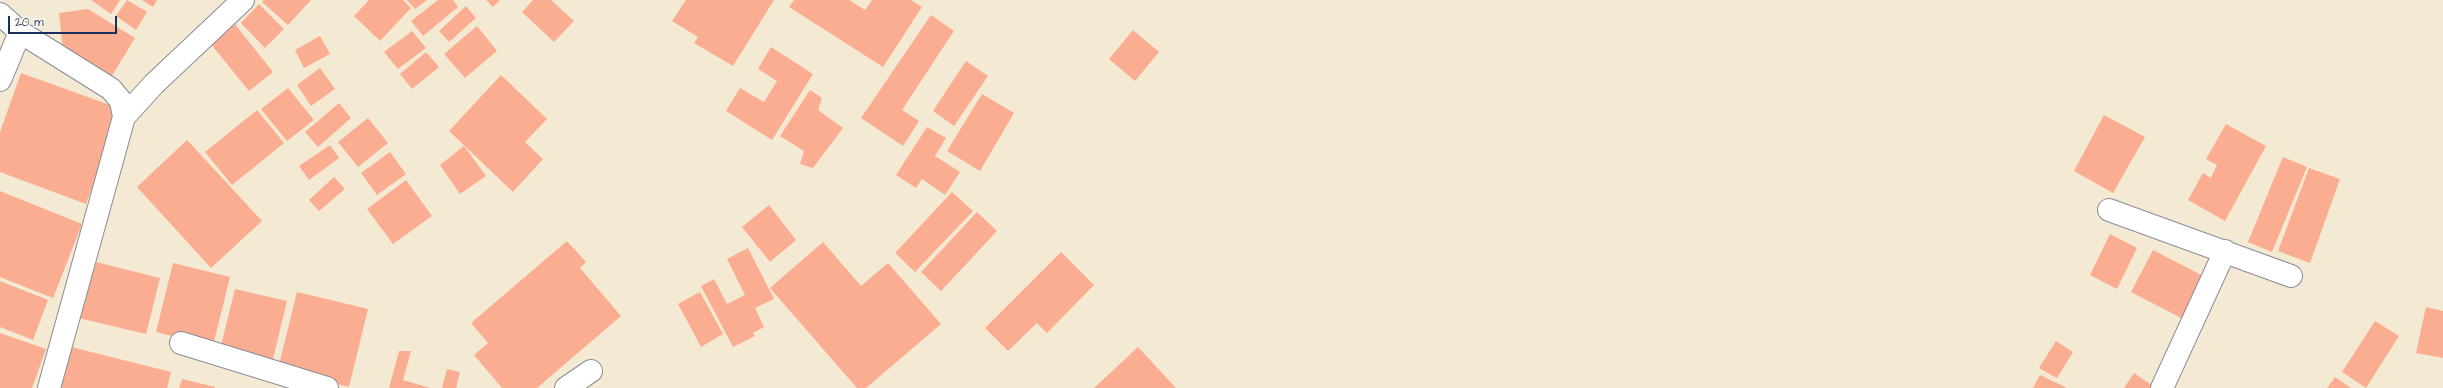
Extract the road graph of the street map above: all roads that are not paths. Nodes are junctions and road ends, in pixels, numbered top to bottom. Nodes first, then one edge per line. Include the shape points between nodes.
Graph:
1 (243, 0) edge
2 (0, 14) edge
3 (20, 32) junction
4 (0, 80) edge
5 (124, 117) junction
6 (2109, 210) dead end
7 (2225, 251) junction
8 (2291, 276) dead end
9 (181, 343) dead end
10 (591, 371) dead end
11 (49, 388) edge
12 (327, 388) edge
13 (566, 388) edge
14 (2162, 388) edge

1 - 5 street via 154,84
2 - 3 street
3 - 4 street
3 - 5 street via 111,89 121,101
5 - 11 street
6 - 7 street
7 - 8 street
7 - 14 street
9 - 12 street
10 - 13 street

